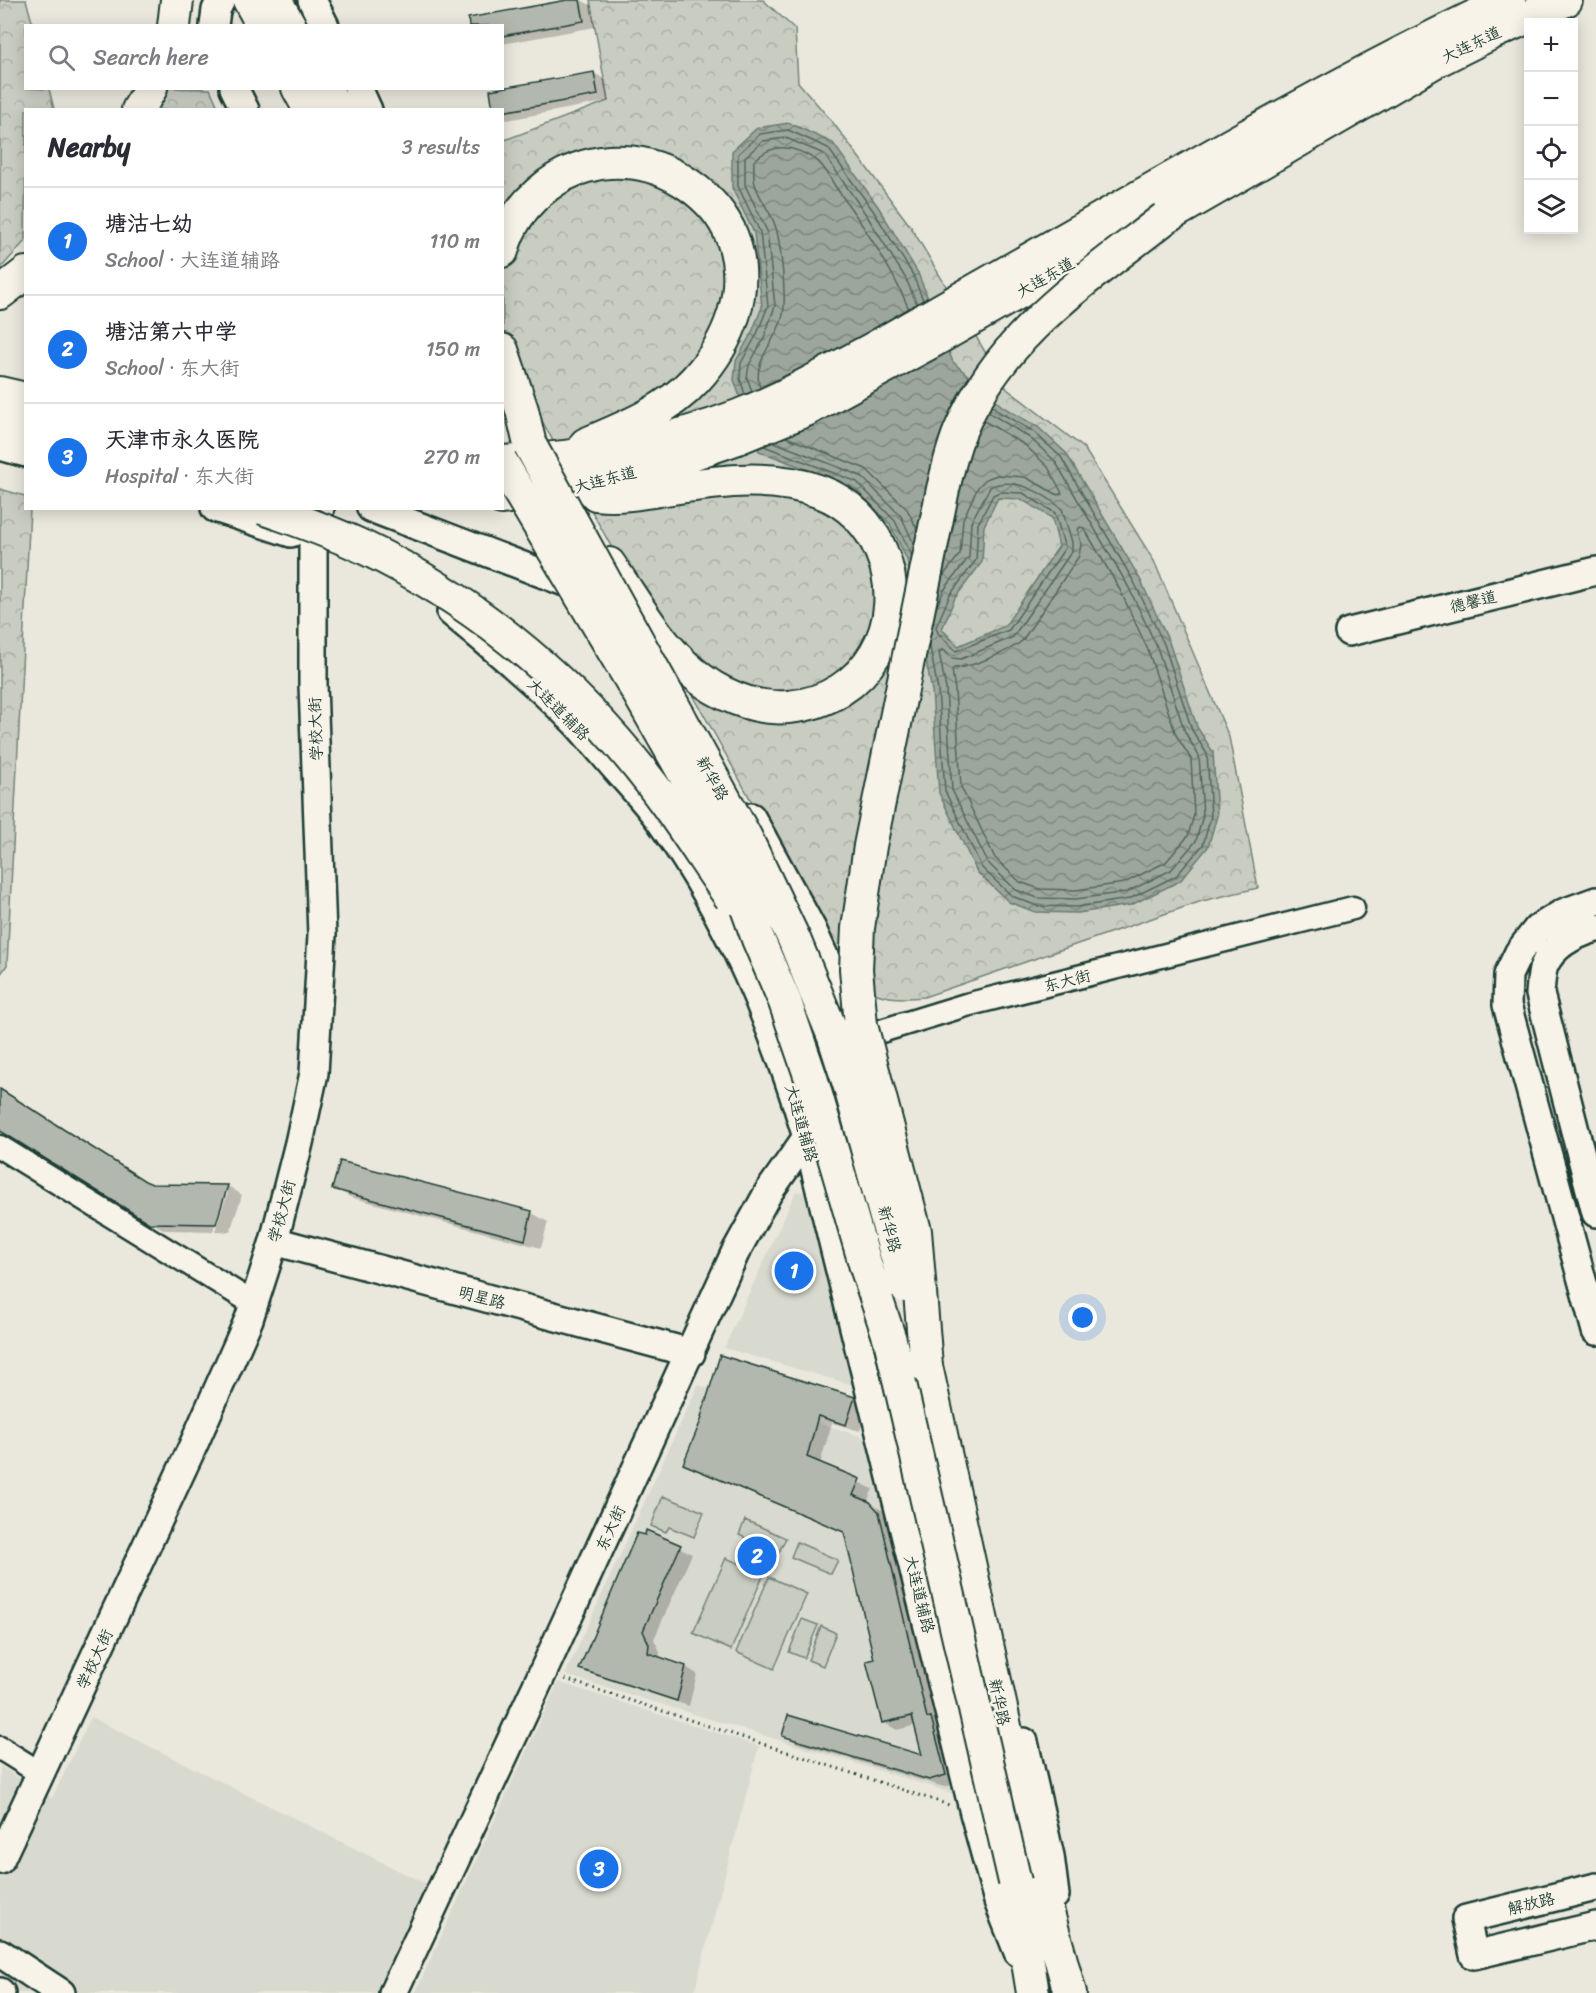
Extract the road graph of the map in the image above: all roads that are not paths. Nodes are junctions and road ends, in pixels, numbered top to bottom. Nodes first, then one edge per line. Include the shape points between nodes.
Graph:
1 (177, 0) edge
2 (221, 0) edge
3 (249, 0) edge
4 (275, 0) edge
5 (312, 0) edge
6 (1509, 0) edge
7 (1566, 0) edge
8 (174, 24) edge
9 (214, 24) edge
10 (262, 24) edge
11 (289, 24) edge
12 (324, 24) edge
13 (150, 90) edge
14 (235, 90) edge
15 (299, 90) edge
16 (326, 90) edge
17 (359, 90) edge
18 (139, 108) edge
19 (243, 108) edge
20 (309, 108) edge
21 (336, 108) edge
22 (367, 108) edge
23 (1165, 218) junction
24 (504, 244) edge
25 (24, 275) edge
26 (0, 293) edge
27 (504, 356) edge
28 (0, 379) edge
29 (24, 387) edge
30 (0, 393) edge
31 (24, 399) edge
32 (504, 406) edge
33 (0, 419) edge
34 (24, 426) edge
35 (0, 446) edge
36 (542, 451) junction
37 (24, 452) edge
38 (504, 461) edge
39 (504, 464) edge
40 (504, 499) edge
41 (221, 510) edge
42 (268, 510) edge
43 (320, 510) edge
44 (376, 510) edge
45 (560, 513) junction
46 (313, 540) junction
47 (1596, 571) edge
48 (1349, 632) dead end
49 (1596, 901) edge
50 (1353, 908) dead end
51 (1596, 928) edge
52 (759, 939) junction
53 (855, 1039) junction
54 (787, 1070) junction
55 (868, 1095) junction
56 (807, 1137) junction
57 (0, 1147) edge
58 (1596, 1213) edge
59 (274, 1241) junction
60 (256, 1297) junction
61 (1596, 1331) edge
62 (691, 1353) junction
63 (926, 1366) junction
64 (0, 1748) edge
65 (40, 1773) junction
66 (0, 1860) edge
67 (1027, 1880) junction
68 (1596, 1887) edge
69 (1596, 1926) edge
70 (0, 1953) edge
71 (1068, 1985) edge
72 (1032, 1988) edge
73 (61, 1993) edge
74 (393, 1993) edge

1 - 8 main road
2 - 9 street
3 - 10 main road
4 - 11 main road
5 - 12 street
6 - 36 main road, 大连东道 via 1345,81 919,323 774,400 715,424 626,449
7 - 23 main road, 大连东道 via 1434,62
13 - 18 main road
14 - 19 street
15 - 20 main road
16 - 21 main road
17 - 22 street
23 - 45 main road, 大连东道, bridge via 1107,242 806,410 660,465
23 - 63 main road, bridge via 1045,313 998,365 960,430 938,512 870,846 856,969 861,1025 915,1231
24 - 36 main road via 519,214 549,184 577,168 625,162 667,172 704,197 732,237 738,263 739,297 732,324 695,380 653,413
25 - 26 main road
27 - 36 main road via 522,410
28 - 29 street
30 - 31 main road
32 - 36 main road
33 - 34 main road
35 - 37 street
36 - 38 main road, 大连东道
36 - 45 main road, bridge
39 - 45 main road, bridge
40 - 45 main road, 大连东道, bridge
41 - 46 street, 大连道辅路
42 - 52 main road, bridge via 342,538 411,573 494,628 554,677 604,727 655,789
43 - 46 street, 学校大街
44 - 53 street via 558,578 606,600 619,612 665,666 705,732 812,929
45 - 45 main road, bridge via 621,495 733,481 789,483 823,492 862,520 884,558 890,609 882,641 872,660 853,680 814,702 774,707 737,699 702,680 680,661 603,554
45 - 52 main road, 新华路, bridge via 714,826
45 - 63 main road, 新华路, bridge via 603,580 746,838 806,966 850,1087
46 - 54 street, 大连道辅路 via 388,571 449,610 577,725 662,823 704,888 742,960
46 - 59 street, 学校大街 via 313,685 322,935 314,1073
47 - 48 street, 德馨道
49 - 61 street via 1563,912 1538,929 1519,952 1508,975 1508,1005
50 - 53 street, 东大街 via 966,1005
51 - 58 street via 1576,934 1555,949 1544,966 1540,994
52 - 67 main road, 新华路, bridge via 812,1082 890,1340
53 - 54 street, 东大街
53 - 55 street
54 - 56 street, 大连道辅路
55 - 56 street, 东大街
55 - 71 street via 955,1432 1050,1856
56 - 62 street, 东大街 via 768,1193 735,1253
56 - 72 street, 大连道辅路 via 974,1813 998,1901
57 - 60 street via 243,1297
59 - 60 street, 学校大街
59 - 62 street, 明星路
60 - 65 street, 学校大街 via 187,1459
62 - 74 street, 东大街
63 - 67 main road, 新华路
64 - 65 street
65 - 66 street, 学校大街
67 - 71 main road, 新华路
67 - 72 main road, 新华路
68 - 69 street, 解放路 via 1466,1919 1474,1955
70 - 73 street

